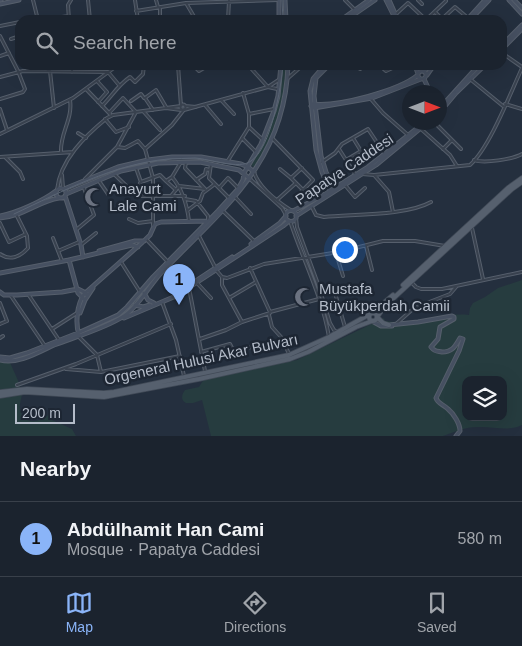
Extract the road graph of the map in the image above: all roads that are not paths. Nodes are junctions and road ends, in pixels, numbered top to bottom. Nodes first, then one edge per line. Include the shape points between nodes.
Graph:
1 (19, 0) edge
2 (33, 0) edge
3 (72, 0) edge
4 (88, 0) edge
5 (135, 0) edge
6 (156, 0) edge
7 (269, 0) edge
8 (278, 0) edge
9 (285, 0) edge
10 (345, 0) edge
11 (369, 0) edge
12 (375, 0) edge
13 (387, 0) edge
14 (418, 0) edge
15 (487, 0) edge
16 (509, 0) edge
17 (514, 0) edge
18 (229, 1) junction
19 (235, 1) edge
20 (446, 1) edge
21 (0, 4) edge
22 (186, 4) junction
23 (422, 4) dead end
24 (159, 8) junction
25 (522, 8) edge
26 (354, 10) junction
27 (136, 11) junction
28 (435, 12) junction
29 (396, 14) joint
30 (522, 14) edge
31 (38, 15) edge
32 (69, 15) edge
33 (90, 15) edge
34 (137, 15) edge
35 (160, 15) edge
36 (193, 15) edge
37 (228, 15) edge
38 (279, 15) edge
39 (286, 15) edge
40 (348, 15) edge
41 (353, 15) edge
42 (394, 15) edge
43 (421, 15) edge
44 (432, 15) edge
45 (438, 15) edge
46 (447, 15) edge
47 (463, 15) edge
48 (473, 15) edge
49 (15, 23) edge
50 (522, 24) edge
51 (0, 26) edge
52 (522, 29) edge
53 (0, 36) edge
54 (15, 38) edge
55 (10, 39) dead end
56 (4, 43) junction
57 (507, 43) edge
58 (507, 44) edge
59 (0, 46) edge
60 (10, 53) junction
61 (507, 54) edge
62 (0, 56) edge
63 (14, 62) edge
64 (522, 67) edge
65 (111, 70) edge
66 (143, 70) edge
67 (179, 70) edge
68 (253, 70) edge
69 (281, 70) edge
70 (288, 70) edge
71 (298, 70) edge
72 (322, 70) edge
73 (474, 70) edge
74 (480, 70) edge
75 (18, 71) junction
76 (49, 71) junction
77 (72, 72) joint
78 (108, 72) junction
79 (421, 73) edge
80 (0, 76) edge
81 (280, 79) junction
82 (288, 79) junction
83 (470, 79) junction
84 (97, 81) junction
85 (119, 85) junction
86 (426, 85) edge
87 (268, 87) junction
88 (86, 89) junction
89 (278, 90) junction
90 (243, 94) junction
91 (145, 98) junction
92 (370, 98) junction
93 (0, 99) edge
94 (70, 100) junction
95 (221, 100) junction
96 (447, 100) edge
97 (131, 101) dead end
98 (98, 102) junction
99 (447, 104) edge
100 (505, 104) junction
101 (205, 105) junction
102 (102, 106) junction
103 (183, 106) junction
104 (200, 106) junction
105 (314, 106) junction
106 (504, 107) junction
107 (54, 108) junction
108 (166, 108) junction
109 (0, 109) edge
110 (274, 109) junction
111 (522, 109) edge
112 (153, 110) junction
113 (183, 110) junction
114 (143, 111) junction
115 (136, 112) junction
116 (110, 114) junction
117 (234, 114) dead end
118 (249, 114) junction
119 (105, 119) junction
120 (222, 124) dead end
121 (129, 127) junction
122 (249, 127) junction
123 (160, 130) dead end
124 (416, 130) edge
125 (420, 130) edge
126 (422, 130) edge
127 (442, 130) edge
128 (8, 131) junction
129 (78, 133) dead end
130 (0, 134) edge
131 (408, 136) junction
132 (86, 138) junction
133 (242, 138) junction
134 (272, 138) junction
135 (353, 138) junction
136 (263, 140) junction
137 (452, 140) junction
138 (117, 147) junction
139 (146, 149) junction
140 (339, 149) junction
141 (443, 149) junction
142 (461, 149) dead end
143 (61, 152) junction
144 (73, 152) junction
145 (256, 152) junction
146 (522, 154) edge
147 (385, 155) junction
148 (0, 157) edge
149 (5, 157) junction
150 (148, 160) junction
151 (346, 160) junction
152 (474, 160) junction
153 (180, 162) junction
154 (186, 162) junction
155 (227, 162) junction
156 (322, 162) junction
157 (211, 164) junction
158 (150, 165) junction
159 (248, 166) junction
160 (457, 167) junction
161 (136, 168) junction
162 (302, 168) junction
163 (368, 168) junction
164 (280, 169) dead end
165 (210, 170) junction
166 (254, 172) junction
167 (62, 173) junction
168 (361, 173) junction
169 (114, 174) junction
170 (244, 174) junction
171 (356, 175) junction
172 (375, 175) junction
173 (153, 178) junction
174 (172, 178) junction
175 (291, 178) junction
176 (522, 178) edge
177 (23, 179) dead end
178 (250, 179) junction
179 (98, 180) junction
180 (196, 180) junction
181 (166, 181) junction
182 (82, 182) junction
183 (141, 182) junction
184 (522, 182) edge
185 (296, 183) junction
186 (215, 184) junction
187 (345, 185) junction
188 (179, 186) junction
189 (84, 187) junction
190 (63, 188) junction
191 (219, 188) junction
192 (238, 188) junction
193 (364, 188) dead end
194 (57, 190) junction
195 (176, 190) junction
196 (205, 190) junction
197 (303, 190) junction
198 (332, 190) junction
199 (108, 194) dead end
200 (299, 194) dead end
201 (137, 196) junction
202 (154, 196) junction
203 (171, 196) junction
204 (63, 197) junction
205 (185, 197) junction
206 (236, 198) junction
207 (230, 199) junction
208 (277, 200) junction
209 (431, 202) dead end
210 (198, 203) junction
211 (311, 205) junction
212 (188, 210) junction
213 (223, 211) junction
214 (293, 211) junction
215 (393, 212) junction
216 (16, 214) junction
217 (251, 214) dead end
218 (286, 215) junction
219 (0, 217) edge
220 (296, 217) junction
221 (129, 219) dead end
222 (153, 221) junction
223 (190, 221) junction
224 (289, 221) junction
225 (209, 222) junction
226 (0, 223) edge
227 (153, 226) junction
228 (471, 226) junction
229 (76, 230) junction
230 (96, 233) dead end
231 (26, 234) junction
232 (199, 236) junction
233 (53, 238) dead end
234 (145, 240) junction
235 (254, 242) junction
236 (81, 243) junction
237 (366, 246) junction
238 (445, 246) junction
239 (138, 247) junction
240 (58, 251) junction
241 (336, 253) junction
242 (0, 254) edge
243 (84, 257) junction
244 (308, 257) junction
245 (304, 258) junction
246 (69, 260) junction
247 (62, 261) junction
248 (168, 261) junction
249 (122, 262) junction
250 (250, 268) junction
251 (216, 269) junction
252 (372, 270) dead end
253 (522, 272) edge
254 (0, 273) edge
255 (343, 276) dead end
256 (222, 277) junction
257 (483, 279) junction
258 (196, 282) junction
259 (256, 282) junction
260 (411, 282) junction
261 (456, 286) junction
262 (188, 288) junction
263 (78, 289) junction
264 (142, 292) junction
265 (335, 293) dead end
266 (1, 294) edge
267 (28, 294) junction
268 (10, 295) junction
269 (85, 296) junction
270 (211, 298) dead end
271 (228, 298) junction
272 (319, 299) junction
273 (162, 302) junction
274 (0, 303) edge
275 (130, 303) junction
276 (154, 303) junction
277 (136, 305) junction
278 (126, 307) junction
279 (382, 309) junction
280 (144, 310) junction
281 (132, 311) junction
282 (79, 312) junction
283 (269, 314) junction
284 (371, 314) junction
285 (377, 317) junction
286 (78, 318) junction
287 (118, 320) junction
288 (372, 321) junction
289 (242, 322) junction
290 (0, 324) edge
291 (171, 324) junction
292 (400, 324) junction
293 (392, 325) junction
294 (346, 328) junction
295 (52, 329) junction
296 (338, 332) junction
297 (79, 334) junction
298 (329, 337) junction
299 (199, 339) junction
300 (60, 340) junction
301 (283, 341) junction
302 (45, 346) junction
303 (201, 352) junction
304 (97, 355) junction
305 (289, 355) junction
306 (180, 356) junction
307 (0, 359) edge
308 (65, 368) junction
309 (101, 372) junction
310 (205, 372) junction
311 (185, 377) junction
312 (206, 378) junction
313 (17, 385) dead end
314 (0, 392) edge
315 (0, 396) edge
316 (456, 436) edge

1 - 21 street
2 - 31 street
3 - 32 street via 68,5
4 - 33 street
5 - 27 street
6 - 24 street
7 - 8 street
7 - 19 street
8 - 38 street
9 - 39 street
10 - 26 street
11 - 26 street
12 - 41 street
13 - 29 street
13 - 42 street
14 - 23 street
15 - 48 street
16 - 30 street
17 - 25 street
18 - 19 street
18 - 22 street
18 - 37 street
20 - 28 street
22 - 24 street
22 - 36 street
24 - 27 street
24 - 35 street
26 - 40 street
27 - 34 street
28 - 44 street
28 - 45 street
29 - 43 street via 408,3
46 - 47 street via 456,7
49 - 51 street
50 - 57 street
52 - 58 street
53 - 56 street
54 - 55 street
56 - 59 street
56 - 60 street
60 - 62 street
60 - 63 street
61 - 64 street
64 - 100 street
65 - 78 street
66 - 85 street via 135,82 130,77
67 - 103 street
68 - 87 street
69 - 81 street
70 - 82 street
71 - 82 street
72 - 105 street via 315,81
73 - 96 street
74 - 83 street
75 - 76 street
75 - 80 street
75 - 93 street via 24,91
76 - 77 street
76 - 107 street
77 - 78 street
78 - 84 street
78 - 85 street
79 - 86 street
79 - 92 street
81 - 87 street
81 - 89 street
82 - 134 street
83 - 99 street
83 - 106 street
84 - 88 street
84 - 98 street via 107,92
85 - 102 street
87 - 89 street
87 - 90 street
88 - 94 street
88 - 98 street
89 - 110 street
90 - 95 street
90 - 118 street
91 - 97 street via 141,94
91 - 108 street via 156,90
91 - 112 street
92 - 105 street
92 - 105 street
92 - 131 street
94 - 107 street
94 - 143 street via 71,113 62,136
95 - 101 street
95 - 117 street
98 - 102 street
100 - 106 street
100 - 111 street
101 - 104 street
101 - 120 street
102 - 116 street
103 - 104 street
103 - 108 street
103 - 113 street
104 - 113 street
105 - 156 street
105 - 198 street via 316,150 322,172
106 - 152 street
107 - 128 street
108 - 112 street
108 - 113 street
109 - 128 street
110 - 118 street
110 - 136 street
112 - 114 street
113 - 139 street
114 - 115 street
114 - 123 street
115 - 116 street
115 - 116 street via 123,98
115 - 121 street
116 - 119 street
118 - 122 street
119 - 121 street via 116,132
119 - 132 street
121 - 138 street
122 - 133 street
122 - 136 street
124 - 131 street, Papatya Caddesi
125 - 163 street, Papatya Caddesi
126 - 141 street
127 - 137 street
128 - 130 street
129 - 132 street
131 - 147 street, Papatya Caddesi
132 - 144 street
133 - 145 street
133 - 155 street
134 - 162 street
134 - 166 street
135 - 140 street
135 - 147 street via 368,129
135 - 151 street via 361,150
136 - 145 street
137 - 141 street
137 - 142 street
138 - 139 street via 125,148 138,141
138 - 182 street
139 - 150 street
140 - 151 street
140 - 156 street
141 - 160 street
143 - 144 street
143 - 149 street
144 - 167 street
145 - 159 street
146 - 152 street via 490,162
147 - 163 street, Papatya Caddesi
148 - 149 street
149 - 177 street
150 - 155 street via 191,156
150 - 158 street
150 - 182 street via 118,167
151 - 171 street
152 - 160 street via 471,164
153 - 154 street
153 - 158 street
153 - 174 street
154 - 157 street
154 - 180 street via 185,168
155 - 159 street
156 - 198 street
157 - 165 street
157 - 170 street
158 - 161 street
158 - 173 street
159 - 166 street
159 - 170 street
160 - 172 street
161 - 169 street
161 - 183 street
162 - 175 street
162 - 197 street via 313,180
163 - 168 street, Papatya Caddesi
163 - 172 street
164 - 175 street
165 - 180 street via 206,169 205,174
165 - 186 street via 209,178
166 - 178 street
166 - 208 street via 259,183
167 - 190 street
167 - 194 street
168 - 171 street, Papatya Caddesi
168 - 172 street
168 - 187 street, Papatya Caddesi
169 - 179 street
169 - 201 street
170 - 178 street
170 - 192 street
171 - 198 street, Papatya Caddesi
172 - 215 street via 389,192
173 - 181 street via 160,175
173 - 183 street
173 - 202 street
174 - 181 street
174 - 188 street
175 - 185 street
176 - 238 main road, Orgeneral Hulusi Akar Bulvarı
178 - 206 street
178 - 218 street
179 - 189 street
179 - 199 street
180 - 196 street
181 - 195 street
182 - 190 street
183 - 201 street
184 - 228 main road
185 - 197 street
185 - 208 street
186 - 191 street
186 - 196 street
187 - 193 street via 355,196
187 - 211 street, Papatya Caddesi
188 - 195 street
188 - 196 street
188 - 205 street
189 - 204 street
189 - 229 street via 94,215
190 - 194 street
190 - 204 street
191 - 192 street via 228,178
191 - 207 street
192 - 207 street
194 - 204 street via 56,195
194 - 219 street
195 - 203 street
196 - 210 street
197 - 200 street
198 - 214 street, Papatya Caddesi
201 - 202 street
202 - 203 street
202 - 222 street
203 - 205 street
204 - 216 street
204 - 229 street
205 - 210 street
205 - 212 street
206 - 213 street
206 - 217 street
207 - 225 street
208 - 214 street
209 - 215 street
210 - 212 street
210 - 225 street
211 - 215 street via 320,217
211 - 220 street, Papatya Caddesi
212 - 223 street
213 - 225 street
213 - 235 street
214 - 218 street, Papatya Caddesi
214 - 220 street
216 - 219 street
216 - 231 street
218 - 224 street
218 - 235 street, Papatya Caddesi
220 - 224 street, Papatya Caddesi
220 - 244 street
221 - 222 street via 138,223
222 - 227 street
223 - 225 street
223 - 227 street via 161,222
224 - 245 street
224 - 251 street, Papatya Caddesi
225 - 232 street
225 - 248 street
226 - 231 street via 9,242
227 - 234 street
228 - 257 street
228 - 260 main road
229 - 236 street
230 - 236 street
231 - 242 street via 29,245 26,251 11,258
232 - 251 street
232 - 264 street
233 - 240 street
234 - 239 street
234 - 243 street
234 - 248 street
235 - 251 street, Papatya Caddesi
236 - 240 street
236 - 243 street
237 - 238 street via 393,240
237 - 241 street
237 - 252 street
238 - 284 main road, Orgeneral Hulusi Akar Bulvarı
239 - 243 street via 132,245
239 - 249 street
240 - 247 street
241 - 244 street
241 - 255 street
243 - 246 street
244 - 245 street
244 - 296 street via 330,323
245 - 250 street
245 - 272 street
246 - 247 street
246 - 263 street
247 - 254 street
248 - 264 street
249 - 264 street
249 - 269 street
250 - 256 street
250 - 259 street
251 - 256 street
251 - 258 street, Papatya Caddesi
253 - 257 street
256 - 271 street via 221,285
257 - 261 street
258 - 262 street, Papatya Caddesi
258 - 270 street
258 - 276 street, Papatya Caddesi
259 - 271 street
259 - 283 street
260 - 261 street via 422,290
260 - 279 main road
261 - 293 street via 450,294 414,308
262 - 273 street, Papatya Caddesi
262 - 299 street
263 - 267 street
263 - 269 street
263 - 269 street via 78,293
264 - 275 street
264 - 276 street
264 - 277 street
265 - 294 street
266 - 268 street
267 - 268 street
267 - 295 street
268 - 302 street
269 - 282 street
269 - 286 street
271 - 289 street
272 - 283 street
272 - 298 street
273 - 280 street, Papatya Caddesi
273 - 291 street
274 - 290 street via 7,321
275 - 277 street, Papatya Caddesi
275 - 278 street
276 - 277 street, Papatya Caddesi via 143,307
277 - 281 street
278 - 281 street
278 - 297 street via 118,315
279 - 285 main road
279 - 293 main road via 385,323
280 - 281 street
280 - 287 street, Papatya Caddesi
281 - 287 street
282 - 286 street
282 - 295 street
283 - 289 street
283 - 301 street via 273,330
284 - 285 main road via 375,313
284 - 288 main road via 369,318
284 - 294 main road, Orgeneral Hulusi Akar Bulvarı
285 - 288 main road, Orgeneral Hulusi Akar Bulvarı
285 - 293 main road
286 - 297 street
287 - 297 street
288 - 292 street via 387,327
288 - 312 main road, Orgeneral Hulusi Akar Bulvarı via 294,358
289 - 299 street
291 - 304 street
291 - 306 street
292 - 293 street
292 - 316 street via 454,317 440,327 438,339 432,347 436,351 449,352 463,338 436,398 459,424 460,431
294 - 296 main road, Orgeneral Hulusi Akar Bulvarı
295 - 300 street
296 - 298 main road, Orgeneral Hulusi Akar Bulvarı
297 - 300 street
297 - 304 street
297 - 307 street via 30,355 10,361
298 - 305 main road, Orgeneral Hulusi Akar Bulvarı
299 - 303 street
300 - 302 street
301 - 303 street via 236,350 230,344
301 - 305 street
302 - 307 street
303 - 310 street
304 - 308 street
304 - 309 street
305 - 310 main road, Orgeneral Hulusi Akar Bulvarı
306 - 309 street
306 - 311 street
308 - 309 street
308 - 313 street
310 - 311 main road, Orgeneral Hulusi Akar Bulvarı
310 - 312 street
311 - 314 main road, Orgeneral Hulusi Akar Bulvarı via 104,393 27,389
312 - 315 main road, Orgeneral Hulusi Akar Bulvarı via 104,397 25,392

